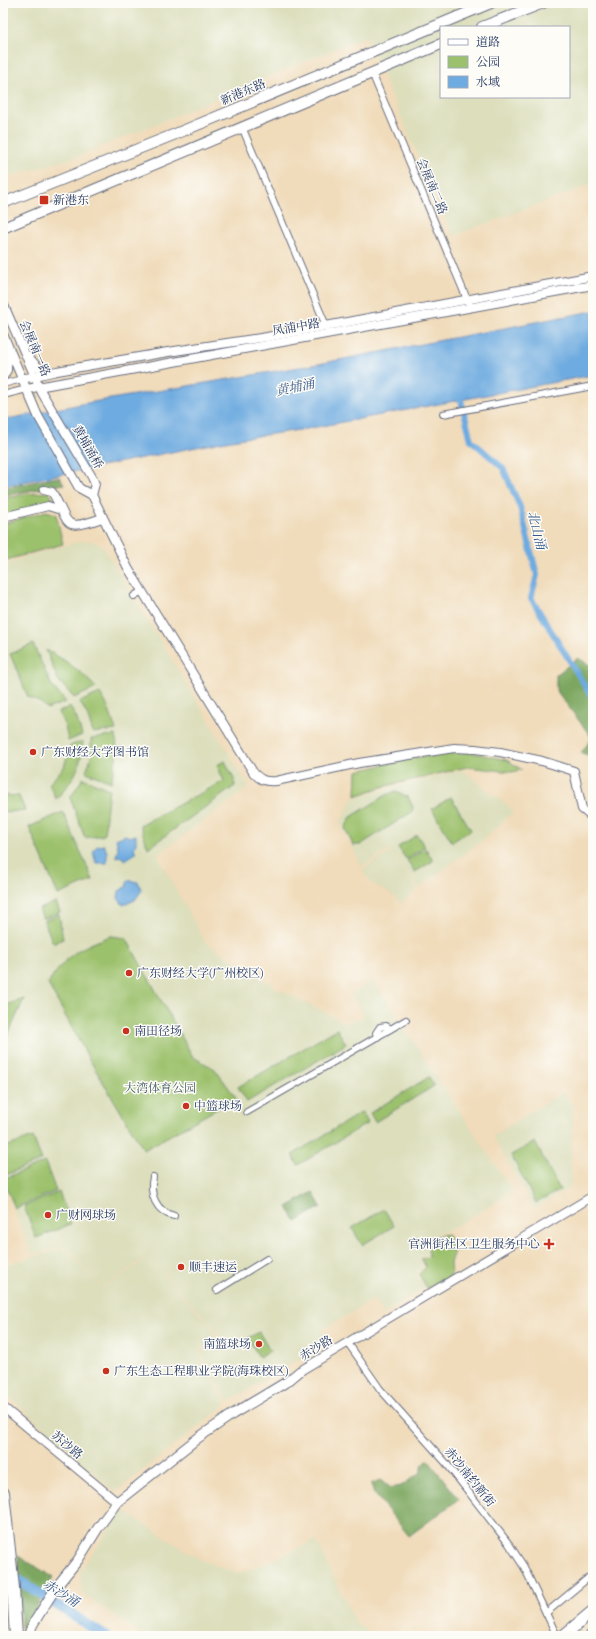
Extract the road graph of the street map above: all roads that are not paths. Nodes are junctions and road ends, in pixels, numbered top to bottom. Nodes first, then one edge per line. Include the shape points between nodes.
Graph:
1 (491, 3) edge
2 (543, 3) edge
3 (485, 26) edge
4 (440, 44) edge
5 (372, 72) junction
6 (242, 127) junction
7 (3, 203) edge
8 (7, 226) edge
9 (3, 231) edge
10 (593, 276) edge
11 (593, 285) edge
12 (468, 299) junction
13 (3, 303) edge
14 (470, 308) junction
15 (327, 330) junction
16 (3, 334) edge
17 (8, 344) junction
18 (23, 351) junction
19 (57, 371) junction
20 (34, 376) junction
21 (3, 377) edge
22 (22, 379) junction
23 (3, 384) edge
24 (39, 386) junction
25 (593, 386) edge
26 (27, 389) junction
27 (3, 394) edge
28 (47, 401) joint
29 (443, 414) dead end
30 (44, 490) dead end
31 (92, 495) junction
32 (61, 510) junction
33 (3, 517) edge
34 (102, 518) junction
35 (142, 591) junction
36 (134, 596) dead end
37 (593, 818) edge
38 (406, 1020) dead end
39 (247, 1112) dead end
40 (154, 1177) dead end
41 (592, 1197) edge
42 (174, 1216) dead end
43 (267, 1259) dead end
44 (217, 1290) dead end
45 (348, 1343) junction
46 (300, 1371) joint
47 (3, 1407) edge
48 (3, 1493) edge
49 (115, 1500) junction
50 (593, 1574) edge
51 (593, 1611) edge
52 (546, 1613) junction
53 (593, 1634) edge
54 (16, 1636) edge
55 (28, 1636) edge
56 (557, 1636) edge
57 (563, 1636) edge
58 (591, 1636) edge

1 - 7 main road, 新港东路
2 - 3 main road
4 - 5 main road
5 - 6 main road
5 - 12 street, 会展南二路
6 - 8 main road
6 - 15 street
8 - 9 street
10 - 12 street, 凤浦中路
11 - 14 street, 凤浦中路
12 - 14 street, 会展南二路
12 - 15 street, 凤浦中路
13 - 18 street, 会展南一路
14 - 15 street, 凤浦中路
15 - 19 street, 凤浦中路 via 168,352
15 - 24 street, 凤浦中路
16 - 17 street, 会展南一路
17 - 21 street via 8,370
17 - 22 street, 会展南一路
18 - 19 street via 44,371
18 - 20 street, 会展南一路
19 - 20 street, 凤浦中路
20 - 22 street, 凤浦中路
20 - 24 street, 会展南一路
22 - 23 street, 凤浦中路
22 - 26 street, 会展南一路
24 - 26 street, 凤浦中路
24 - 28 street, 会展南一路
25 - 29 street
26 - 27 street, 凤浦中路
26 - 31 street, 会展南一路 via 33,406 79,488
28 - 31 street, 黄埔涌桥 via 92,477 95,484
30 - 32 street via 52,492
31 - 34 street
32 - 33 street via 48,506
32 - 34 street via 68,522 73,525 84,525
34 - 35 street
35 - 36 street
35 - 37 street via 253,772 260,779 276,781 395,757 454,748 475,749 529,758 574,771 580,804 586,814
38 - 39 street
40 - 42 street via 152,1190 155,1202 167,1214
41 - 45 street, 赤沙路
43 - 44 street
45 - 46 street, 赤沙路
45 - 52 street, 赤沙南约新街 via 380,1389 446,1462 509,1544 524,1567
46 - 49 main road, 赤沙路 via 198,1438
47 - 49 street, 苏沙路
48 - 54 highway
49 - 55 main road, 赤沙路 via 78,1560 64,1575 45,1604
50 - 52 street
51 - 57 highway
52 - 56 street, 赤沙南约新街
53 - 58 highway

